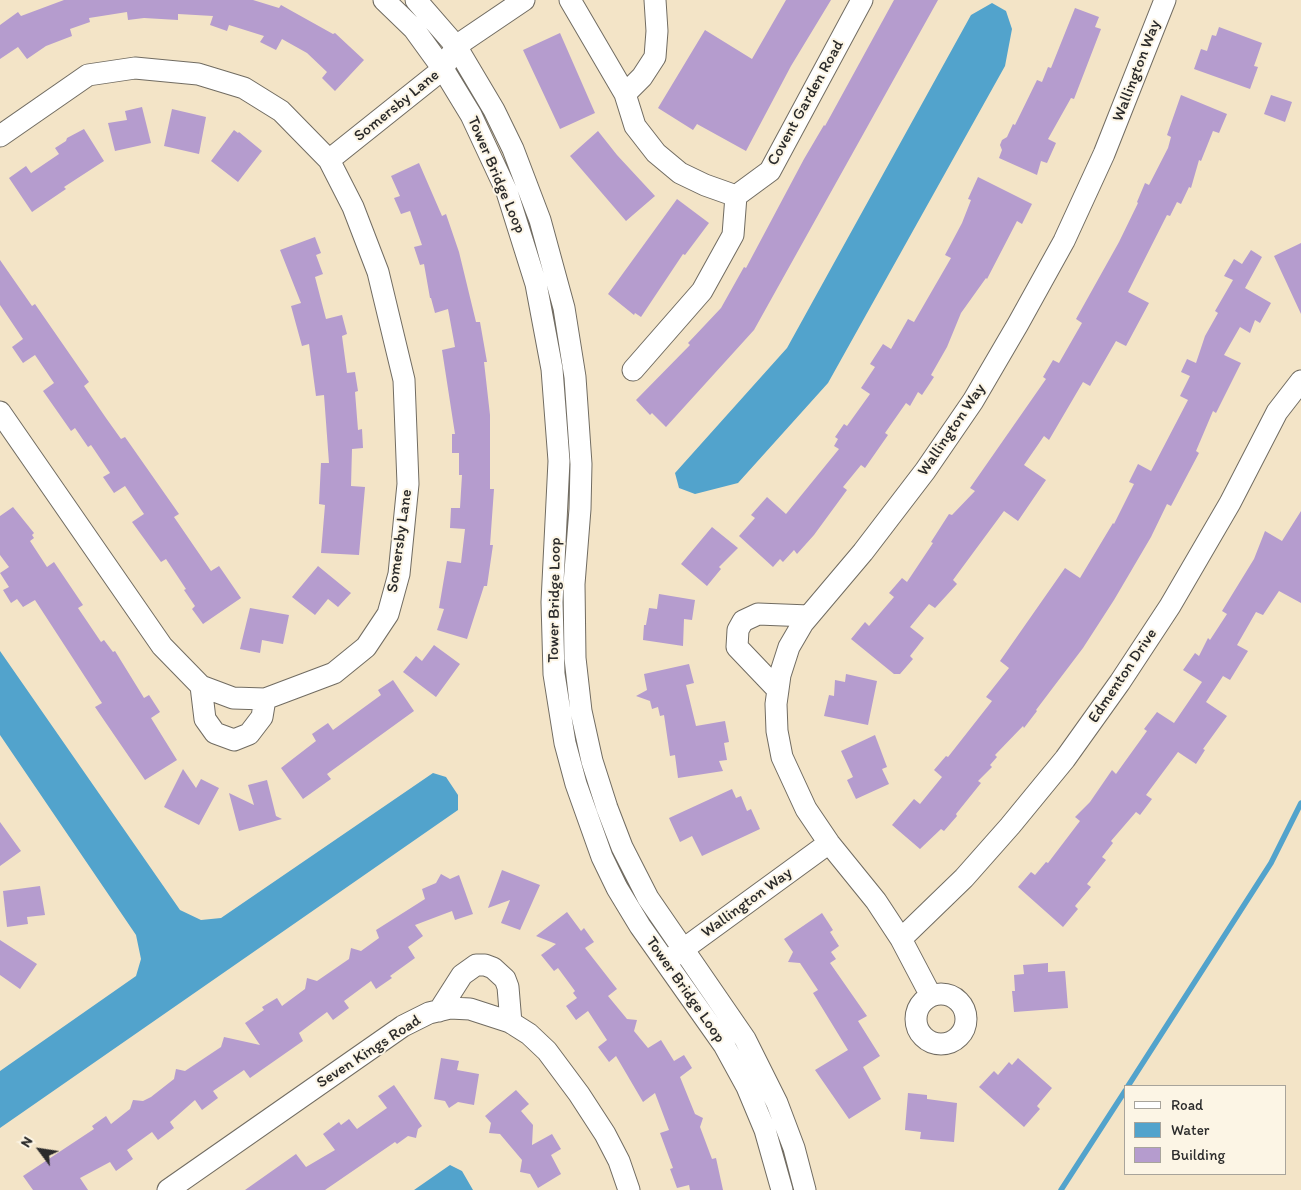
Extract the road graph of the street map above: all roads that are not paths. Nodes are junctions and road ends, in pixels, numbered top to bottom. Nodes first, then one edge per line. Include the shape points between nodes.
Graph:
1 (384, 0) edge
2 (416, 0) edge
3 (524, 0) edge
4 (570, 0) edge
5 (655, 0) edge
6 (862, 0) edge
7 (1165, 0) edge
8 (456, 46) junction
9 (443, 69) junction
10 (625, 94) junction
11 (0, 136) edge
12 (329, 160) junction
13 (736, 196) junction
14 (633, 370) dead end
15 (1301, 381) edge
16 (0, 412) edge
17 (809, 616) junction
18 (201, 686) junction
19 (778, 690) junction
20 (265, 699) junction
21 (829, 842) junction
22 (901, 939) junction
23 (684, 949) junction
24 (666, 962) junction
25 (931, 996) dead end
26 (439, 1011) junction
27 (511, 1023) junction
28 (168, 1190) edge
29 (629, 1190) edge
30 (782, 1190) edge
31 (805, 1190) edge

1 - 9 street, Tower Bridge Loop via 414,29
2 - 8 street, Tower Bridge Loop
3 - 8 street
4 - 10 street
5 - 10 street via 655,57
6 - 13 street, Covent Garden Road via 770,171
7 - 17 street, Wallington Way via 1104,154 1064,241 1018,324 972,402 925,471
8 - 9 street, Somersby Lane
8 - 23 street, Tower Bridge Loop via 513,149 540,220 564,308 575,377 581,464 574,584 575,658 581,711 592,761 622,846 648,898
9 - 12 street, Somersby Lane
9 - 24 street, Tower Bridge Loop via 471,115 507,192 528,256 545,329 552,368 559,461 552,593 553,664 565,743 602,856 640,926
10 - 13 street via 635,126 656,153 680,173
11 - 12 street, Somersby Lane via 88,74 135,68 198,74 244,88 281,111
12 - 20 street, Somersby Lane via 353,207 378,272 404,380 408,484 399,574 388,614 366,647 334,673
13 - 14 street via 733,235 702,291
15 - 22 street, Edmenton Drive via 1277,412 1230,503 1170,606 1120,682 1010,826 964,878
16 - 18 street, Somersby Lane via 162,646
17 - 19 street, Wallington Way via 789,647
17 - 19 street via 758,614 743,621 738,630 737,647
18 - 20 street, Somersby Lane via 233,698
18 - 20 street via 205,720 215,733 234,740 249,734 262,717
19 - 21 street, Wallington Way via 777,731 782,757 806,809
21 - 22 street, Wallington Way via 876,901
21 - 23 street, Wallington Way
22 - 25 street, Wallington Way
23 - 24 street, Wallington Way
23 - 31 street, Tower Bridge Loop via 746,1039 777,1102
24 - 30 street, Tower Bridge Loop via 724,1045 747,1087 765,1130
26 - 27 street, Seven Kings Road via 470,1009
26 - 27 street via 462,975 476,965 485,966 493,968 505,979
26 - 28 street, Seven Kings Road via 404,1026
27 - 29 street, Seven Kings Road via 529,1034 546,1051 579,1094 610,1143

